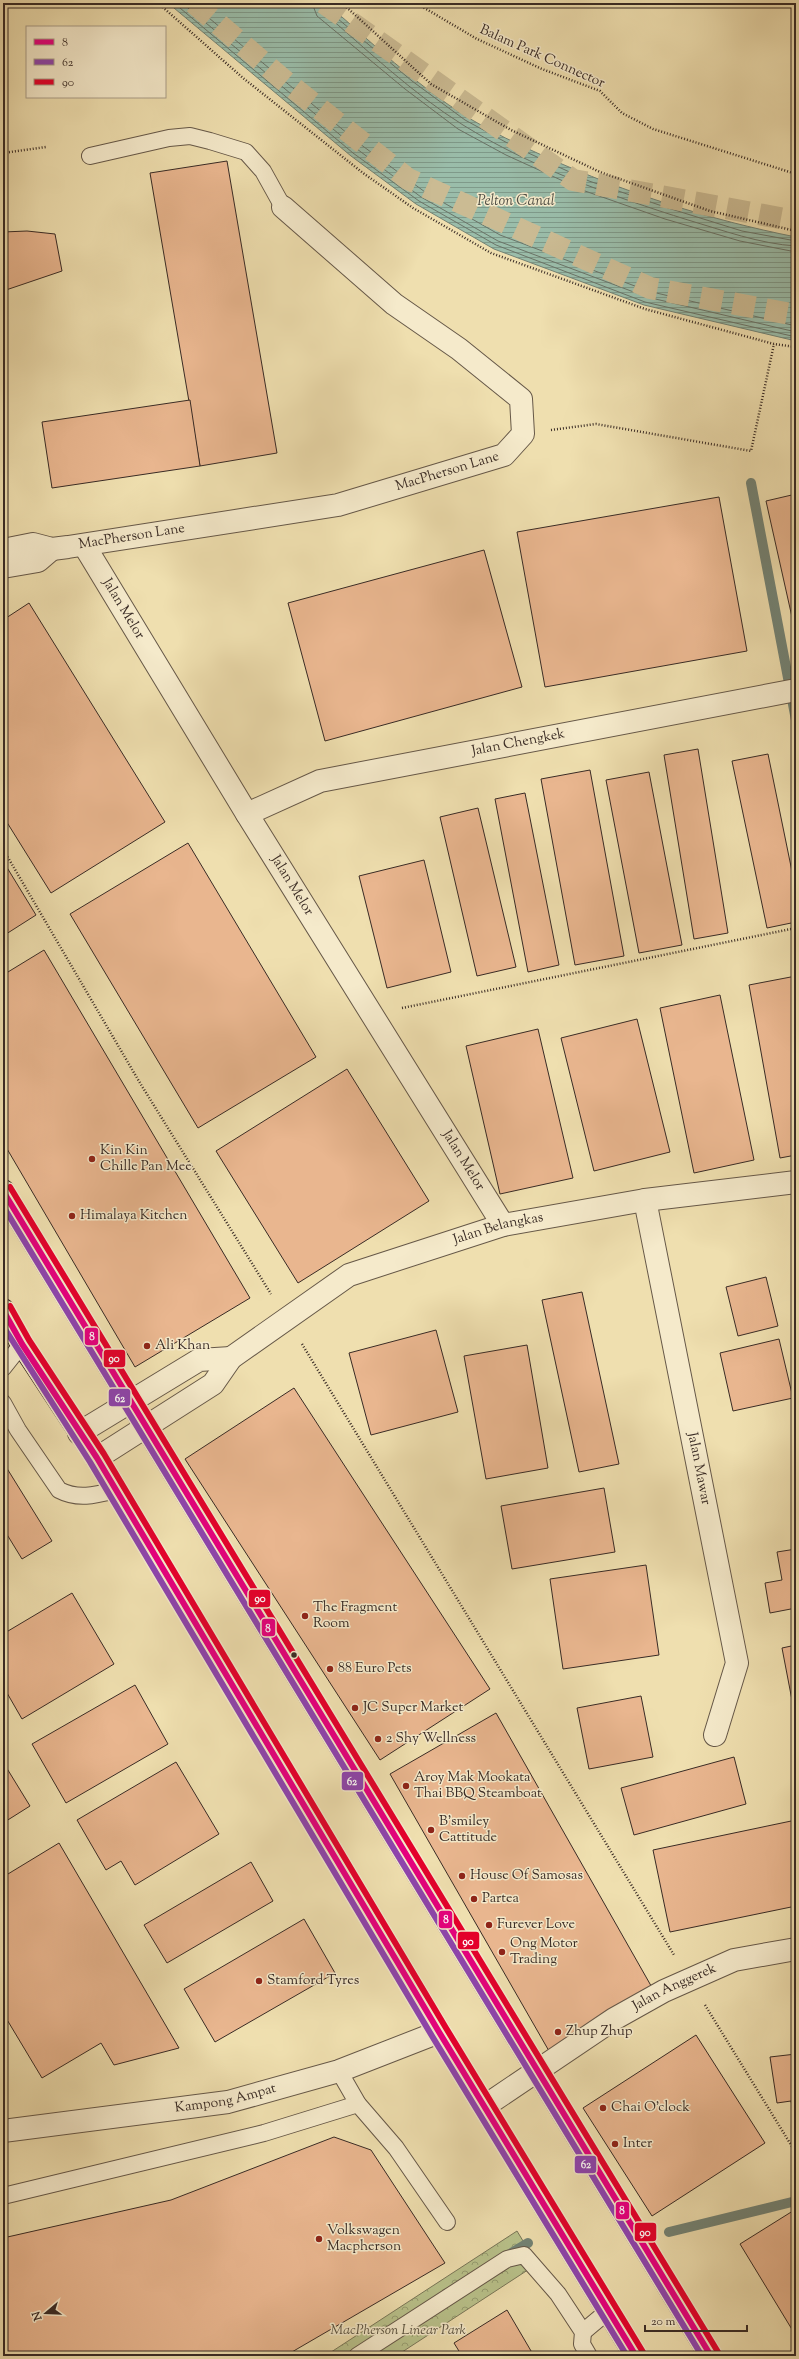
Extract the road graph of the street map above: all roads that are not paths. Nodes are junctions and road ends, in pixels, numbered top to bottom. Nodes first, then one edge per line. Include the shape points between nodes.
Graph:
1 (90, 156) dead end
2 (283, 207) joint
3 (84, 545) junction
4 (52, 549) junction
5 (3, 550) edge
6 (3, 567) edge
7 (796, 690) edge
8 (247, 814) junction
9 (796, 1182) edge
10 (3, 1190) edge
11 (645, 1200) junction
12 (503, 1225) junction
13 (3, 1310) edge
14 (22, 1344) junction
15 (231, 1358) junction
16 (3, 1368) edge
17 (130, 1402) junction
18 (3, 1403) edge
19 (145, 1427) junction
20 (79, 1433) junction
21 (97, 1458) junction
22 (116, 1490) junction
23 (715, 1736) dead end
24 (796, 1949) edge
25 (439, 2032) junction
26 (339, 2071) junction
27 (537, 2071) junction
28 (358, 2104) junction
29 (484, 2106) junction
30 (3, 2131) edge
31 (3, 2196) edge
32 (447, 2222) dead end
33 (608, 2310) junction
34 (582, 2332) junction
35 (357, 2356) edge
36 (589, 2356) edge
37 (636, 2356) edge
38 (711, 2356) edge

1 - 2 lane via 169,138 190,136 210,141 246,152 263,170
2 - 3 street, MacPherson Lane via 394,304 459,349 521,399 523,434 504,455 338,506
3 - 4 street, MacPherson Lane
3 - 8 street, Jalan Melor
4 - 5 street, MacPherson Lane via 33,544
4 - 6 street via 38,561
7 - 8 street, Jalan Chengkek via 320,781
8 - 12 street, Jalan Melor
9 - 11 street, Jalan Belangkas
10 - 17 main road
11 - 12 street, Jalan Belangkas
11 - 23 street, Jalan Mawar via 737,1662
12 - 15 street, Jalan Belangkas via 349,1275
13 - 14 main road
14 - 16 lane
14 - 20 main road
15 - 17 street via 199,1360
15 - 19 street, Jalan Belangkas via 213,1384
17 - 19 main road
17 - 20 street
18 - 22 lane via 18,1430 59,1490 68,1495 87,1496
19 - 21 street, Jalan Belangkas
19 - 27 main road
20 - 21 main road
21 - 22 main road
22 - 25 main road
24 - 27 street, Jalan Anggerek via 734,1960 664,1991 614,2019
25 - 26 street, Kampong Ampat
25 - 29 main road
26 - 28 lane
26 - 30 street, Kampong Ampat via 228,2102
27 - 29 street, Jalan Anggerek
27 - 38 main road
28 - 31 lane via 264,2133
28 - 32 lane via 396,2148
29 - 33 main road
33 - 34 lane
33 - 37 main road
34 - 35 lane via 540,2271 524,2255 519,2255 507,2259
34 - 36 lane via 582,2344

